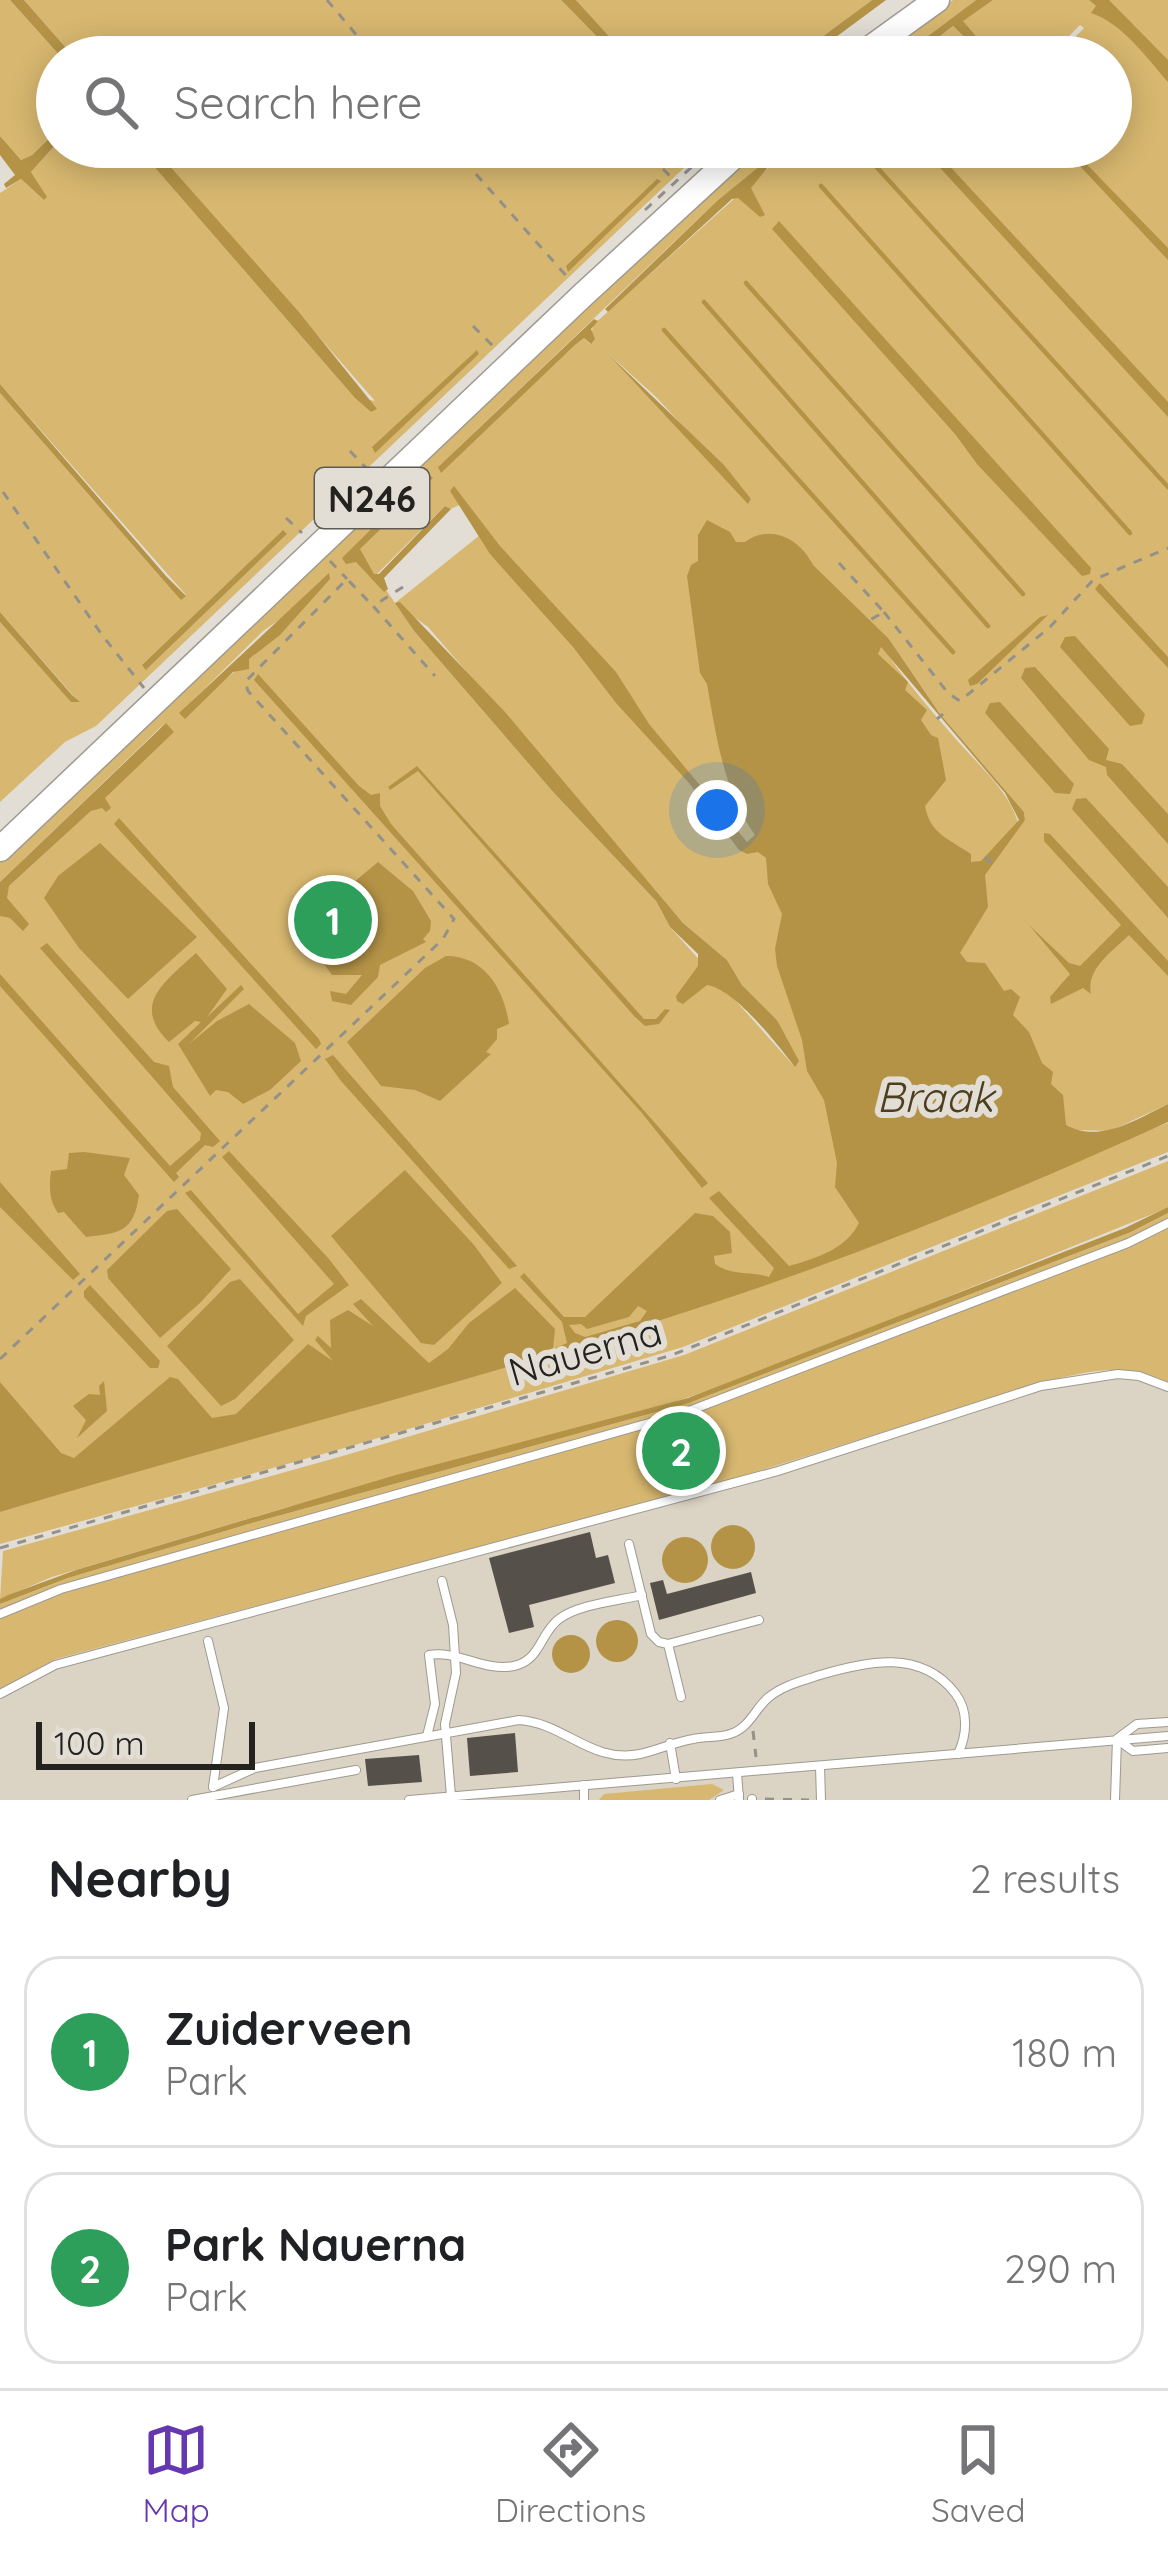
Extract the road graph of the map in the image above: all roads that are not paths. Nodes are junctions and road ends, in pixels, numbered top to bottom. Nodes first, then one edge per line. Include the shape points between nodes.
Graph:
1 (938, 0) edge
2 (887, 36) edge
3 (721, 168) edge
4 (0, 849) edge
5 (1168, 1223) edge
6 (1168, 1387) edge
7 (629, 1544) dead end
8 (442, 1581) dead end
9 (642, 1594) junction
10 (0, 1614) edge
11 (759, 1620) dead end
12 (208, 1641) dead end
13 (668, 1644) junction
14 (455, 1655) junction
15 (0, 1694) edge
16 (681, 1697) dead end
17 (1168, 1722) edge
18 (446, 1732) junction
19 (1168, 1736) edge
20 (426, 1738) junction
21 (1117, 1739) junction
22 (670, 1744) junction
23 (1168, 1748) edge
24 (958, 1754) junction
25 (820, 1766) junction
26 (356, 1769) dead end
27 (737, 1773) junction
28 (676, 1778) junction
29 (584, 1785) junction
30 (214, 1794) edge
31 (451, 1796) junction
32 (739, 1797) edge
33 (192, 1800) edge
34 (409, 1800) edge
35 (585, 1800) edge
36 (720, 1800) edge
37 (821, 1800) edge
38 (1115, 1800) edge

1 - 2 main road
3 - 4 main road, N246
5 - 10 lane via 681,1414 61,1589
6 - 15 lane via 1118,1374 1041,1385 717,1488 55,1664
7 - 9 lane
8 - 14 lane
9 - 13 lane via 651,1634
9 - 14 lane via 559,1619 518,1665
11 - 13 lane
12 - 30 lane via 224,1708
13 - 16 lane
14 - 18 lane
14 - 20 lane via 429,1655 435,1704
17 - 21 lane via 1137,1724
18 - 20 lane
18 - 22 lane via 519,1720 602,1754
18 - 31 lane
19 - 21 lane
20 - 30 lane via 256,1768
21 - 23 lane via 1133,1750
21 - 24 lane
21 - 38 lane
22 - 24 lane via 732,1734 787,1686 891,1660 931,1670 955,1693 966,1728
22 - 28 lane
24 - 25 lane
25 - 27 lane
25 - 37 lane
26 - 30 lane
27 - 28 lane
27 - 32 lane
28 - 29 lane
29 - 31 lane
29 - 35 lane
30 - 33 lane
31 - 34 lane
32 - 36 lane

